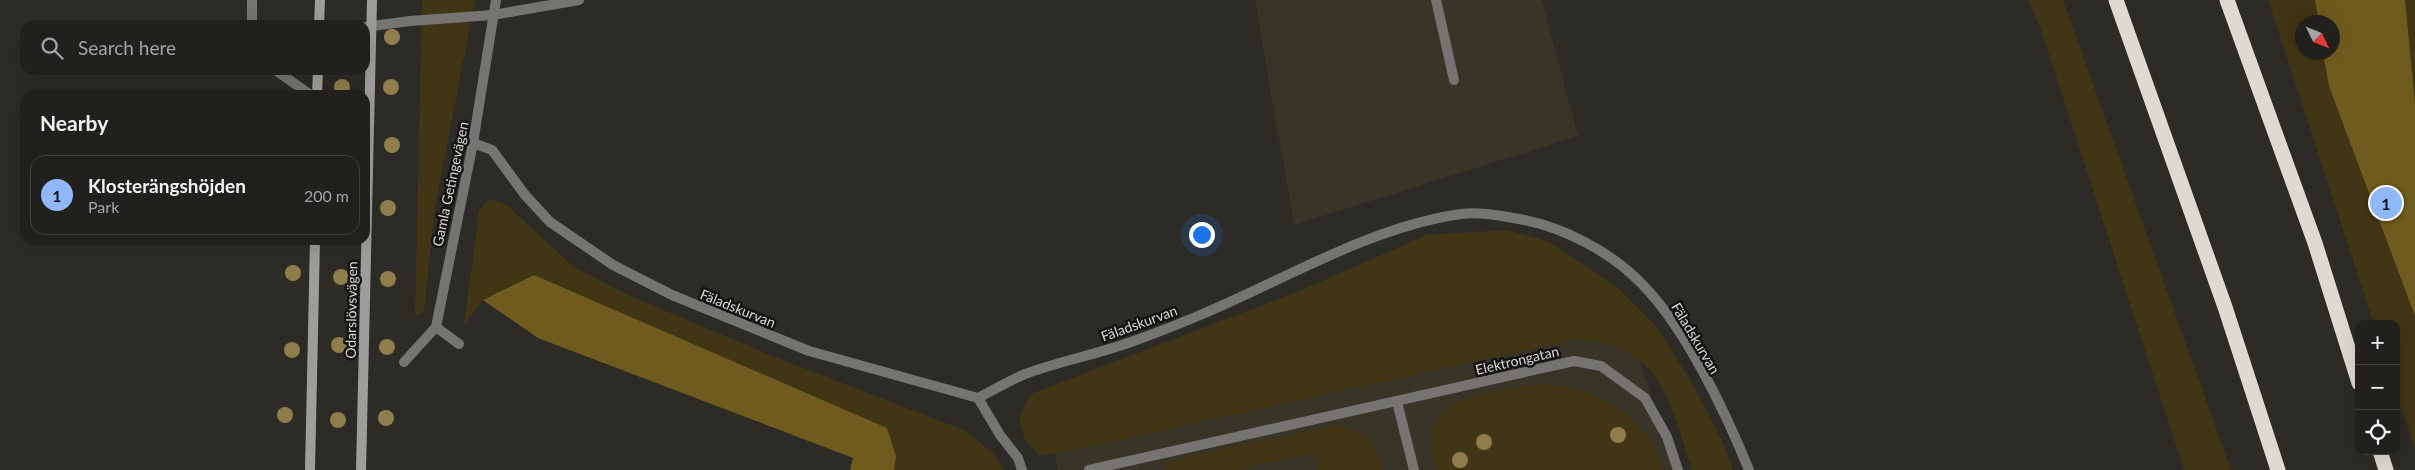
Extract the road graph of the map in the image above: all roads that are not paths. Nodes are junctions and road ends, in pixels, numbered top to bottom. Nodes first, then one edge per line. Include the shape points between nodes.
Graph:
1 (252, 0) edge
2 (320, 0) edge
3 (372, 0) edge
4 (496, 0) edge
5 (579, 0) edge
6 (1436, 0) edge
7 (2116, 0) edge
8 (2227, 0) edge
9 (493, 16) junction
10 (252, 20) edge
11 (319, 20) edge
12 (369, 20) edge
13 (370, 27) edge
14 (281, 75) edge
15 (318, 75) edge
16 (367, 75) edge
17 (1454, 80) dead end
18 (304, 90) edge
19 (318, 90) edge
20 (367, 90) edge
21 (473, 144) junction
22 (314, 245) edge
23 (365, 245) edge
24 (436, 327) junction
25 (459, 344) dead end
26 (404, 362) dead end
27 (2355, 371) edge
28 (978, 398) junction
29 (1397, 402) junction
30 (2381, 455) edge
31 (310, 470) edge
32 (361, 470) edge
33 (1022, 470) edge
34 (1089, 470) edge
35 (1414, 470) edge
36 (1678, 470) edge
37 (1749, 470) edge
38 (2278, 470) edge
39 (2386, 470) edge

1 - 10 street
2 - 11 main road
3 - 12 main road, Odarslövsvägen
4 - 9 street, Gamla Getingevägen
5 - 9 street
6 - 17 street
7 - 38 highway via 2225,307
8 - 27 highway via 2314,243
9 - 13 street
9 - 21 street, Gamla Getingevägen
14 - 18 street
15 - 19 main road
16 - 20 main road, Odarslövsvägen
21 - 24 street, Gamla Getingevägen
21 - 28 street, Fäladskurvan via 492,150 525,195 550,222 613,265 672,295 809,350
22 - 31 main road
23 - 32 main road, Odarslövsvägen
24 - 25 street
24 - 26 street
28 - 33 street via 1018,458
28 - 37 street, Fäladskurvan via 1027,373 1131,342 1213,310 1363,242 1414,223 1456,214 1496,214 1536,222 1570,234 1640,282 1668,314 1699,367 1736,436
29 - 34 street, Elektrongatan
29 - 35 street
29 - 36 street, Elektrongatan via 1551,365 1574,361 1601,366 1645,398 1666,436
30 - 39 highway

